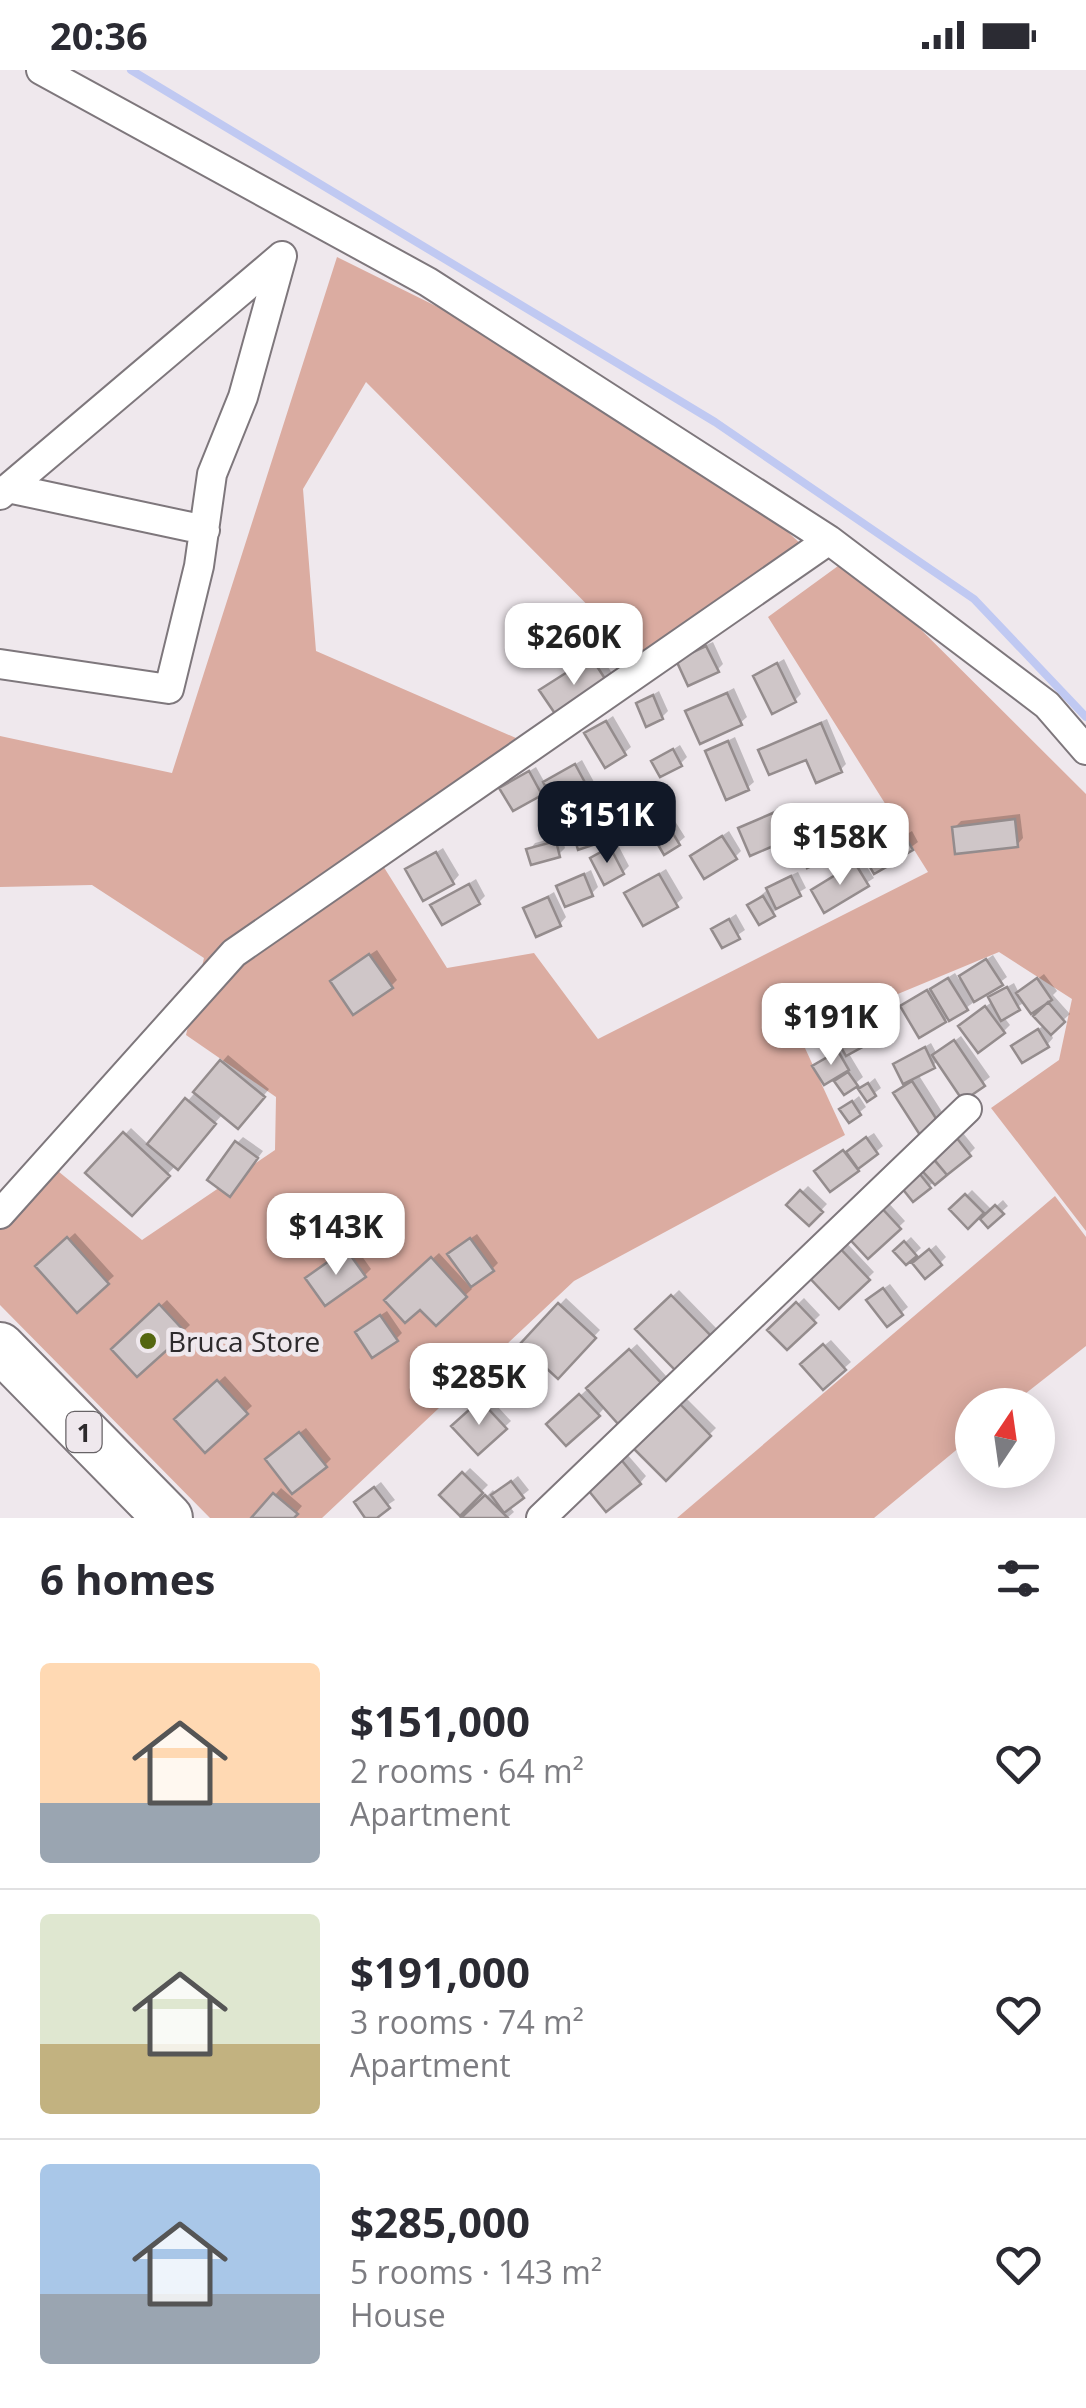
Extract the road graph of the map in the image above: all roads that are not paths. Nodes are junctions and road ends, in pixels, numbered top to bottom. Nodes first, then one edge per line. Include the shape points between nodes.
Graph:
1 (41, 70) edge
2 (4, 492) edge
3 (204, 530) junction
4 (830, 540) junction
5 (0, 664) edge
6 (1086, 750) edge
7 (967, 1109) dead end
8 (0, 1214) edge
9 (0, 1346) edge
10 (162, 1516) edge
11 (541, 1518) edge

1 - 4 street via 428,282
2 - 3 street
2 - 3 street via 282,256 242,398 212,474
3 - 5 street via 169,689
4 - 6 street via 1047,705
4 - 8 street via 234,952
7 - 11 street
9 - 10 highway, 1

